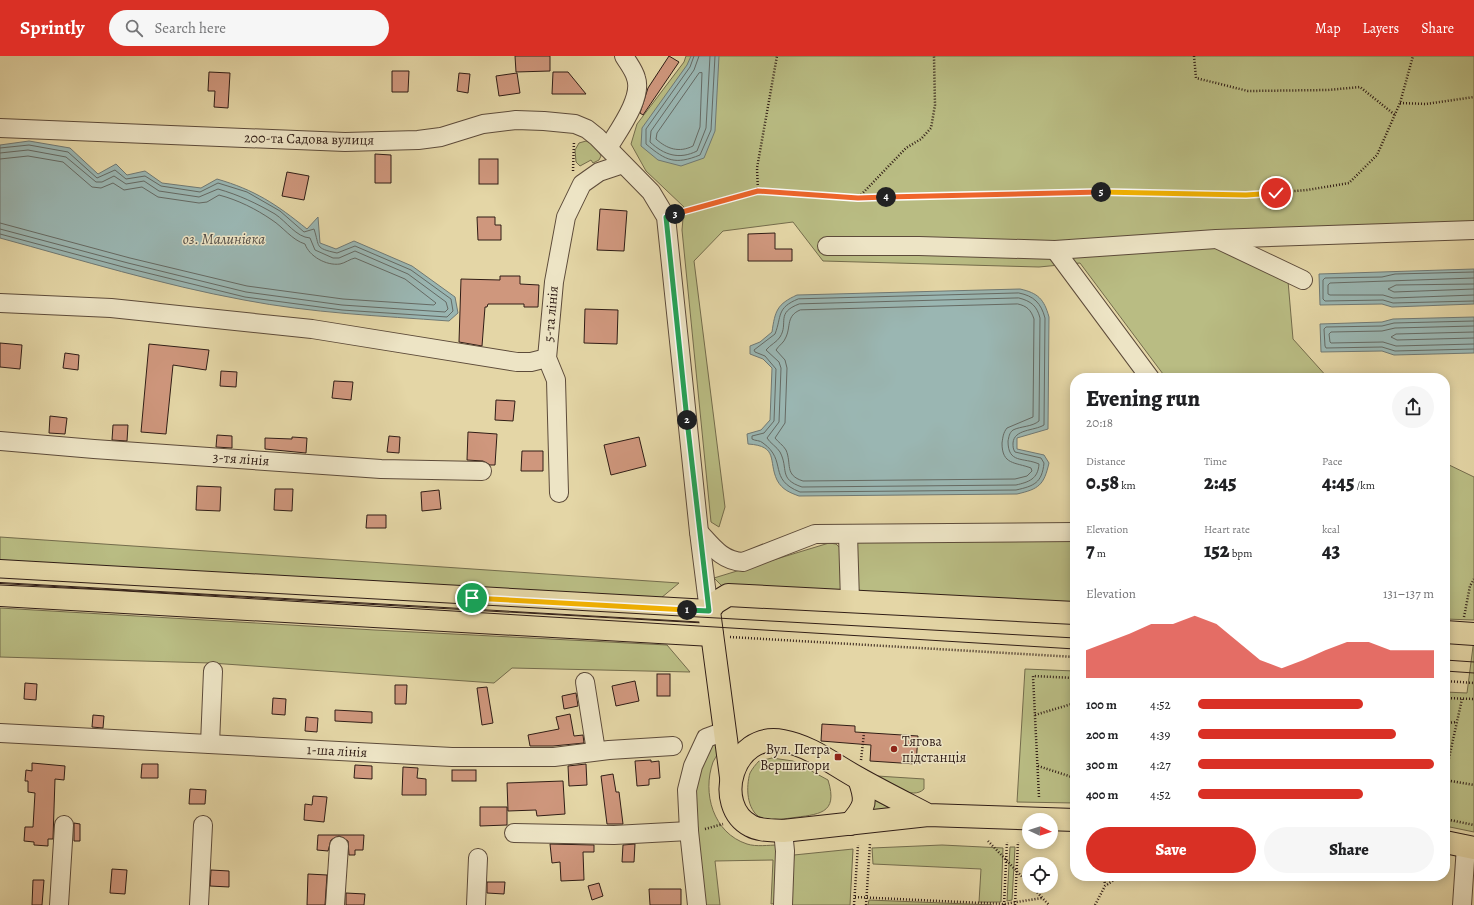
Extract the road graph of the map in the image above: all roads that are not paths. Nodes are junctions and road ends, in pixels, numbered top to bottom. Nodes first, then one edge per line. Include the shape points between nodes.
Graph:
1 (624, 56) edge
2 (0, 128) edge
3 (608, 148) junction
4 (624, 164) junction
5 (1474, 230) edge
6 (1216, 239) junction
7 (827, 246) dead end
8 (1055, 250) junction
9 (1304, 280) dead end
10 (0, 303) edge
11 (547, 358) junction
12 (1146, 373) edge
13 (0, 441) edge
14 (482, 471) dead end
15 (559, 492) dead end
16 (698, 532) junction
17 (1070, 532) edge
18 (848, 534) junction
19 (0, 571) edge
20 (0, 595) edge
21 (850, 601) junction
22 (709, 611) junction
23 (1070, 613) edge
24 (712, 635) junction
25 (213, 671) dead end
26 (585, 682) dead end
27 (718, 730) junction
28 (0, 733) edge
29 (210, 744) junction
30 (673, 746) dead end
31 (750, 746) junction
32 (596, 751) junction
33 (860, 771) junction
34 (731, 777) junction
35 (928, 816) junction
36 (1070, 820) edge
37 (850, 824) junction
38 (64, 825) dead end
39 (203, 825) dead end
40 (689, 831) junction
41 (783, 831) junction
42 (514, 833) dead end
43 (1450, 843) edge
44 (339, 846) dead end
45 (1470, 847) edge
46 (478, 858) dead end
47 (59, 905) edge
48 (199, 905) edge
49 (335, 905) edge
50 (476, 905) edge
51 (697, 905) edge
52 (783, 905) edge
53 (1462, 905) edge

1 - 3 street via 636,78 638,90
2 - 3 street, 200-та Садова вулиця via 345,142 418,140 484,124 516,120 551,121 575,124 592,133
3 - 4 street, 200-та Садова вулиця
4 - 11 street, 5-та лінія via 599,172 582,184 566,217 554,282
4 - 16 street, 200-та Садова вулиця via 651,192 666,217
5 - 6 street
6 - 8 street
6 - 9 street
7 - 8 street
8 - 12 street
10 - 11 street via 111,308 312,329 517,362
11 - 15 street, 5-та лінія via 556,380
13 - 14 street, 3-тя лінія via 381,469
16 - 18 street via 722,556 734,562 743,562 815,534
16 - 22 street
17 - 18 street
18 - 21 street
19 - 22 main road
20 - 24 main road
21 - 22 main road via 728,595 715,603
21 - 23 main road
22 - 24 main road
24 - 27 main road
25 - 29 street
26 - 32 street
27 - 31 main road via 729,732
27 - 34 main road
27 - 40 street via 693,766 687,790
28 - 29 street, 1-ша лінія
29 - 32 street, 1-ша лінія via 452,757 554,757
30 - 32 street, 1-ша лінія
31 - 33 main road via 767,739 783,740
31 - 34 main road via 740,757
33 - 35 main road
33 - 37 main road via 864,805
34 - 41 main road via 730,794 740,818 751,826
35 - 36 main road
35 - 37 main road
37 - 41 main road
38 - 47 street
39 - 48 street
40 - 42 street via 614,835
40 - 51 street
41 - 52 street
43 - 45 main road
44 - 49 street
45 - 53 street
46 - 50 street

